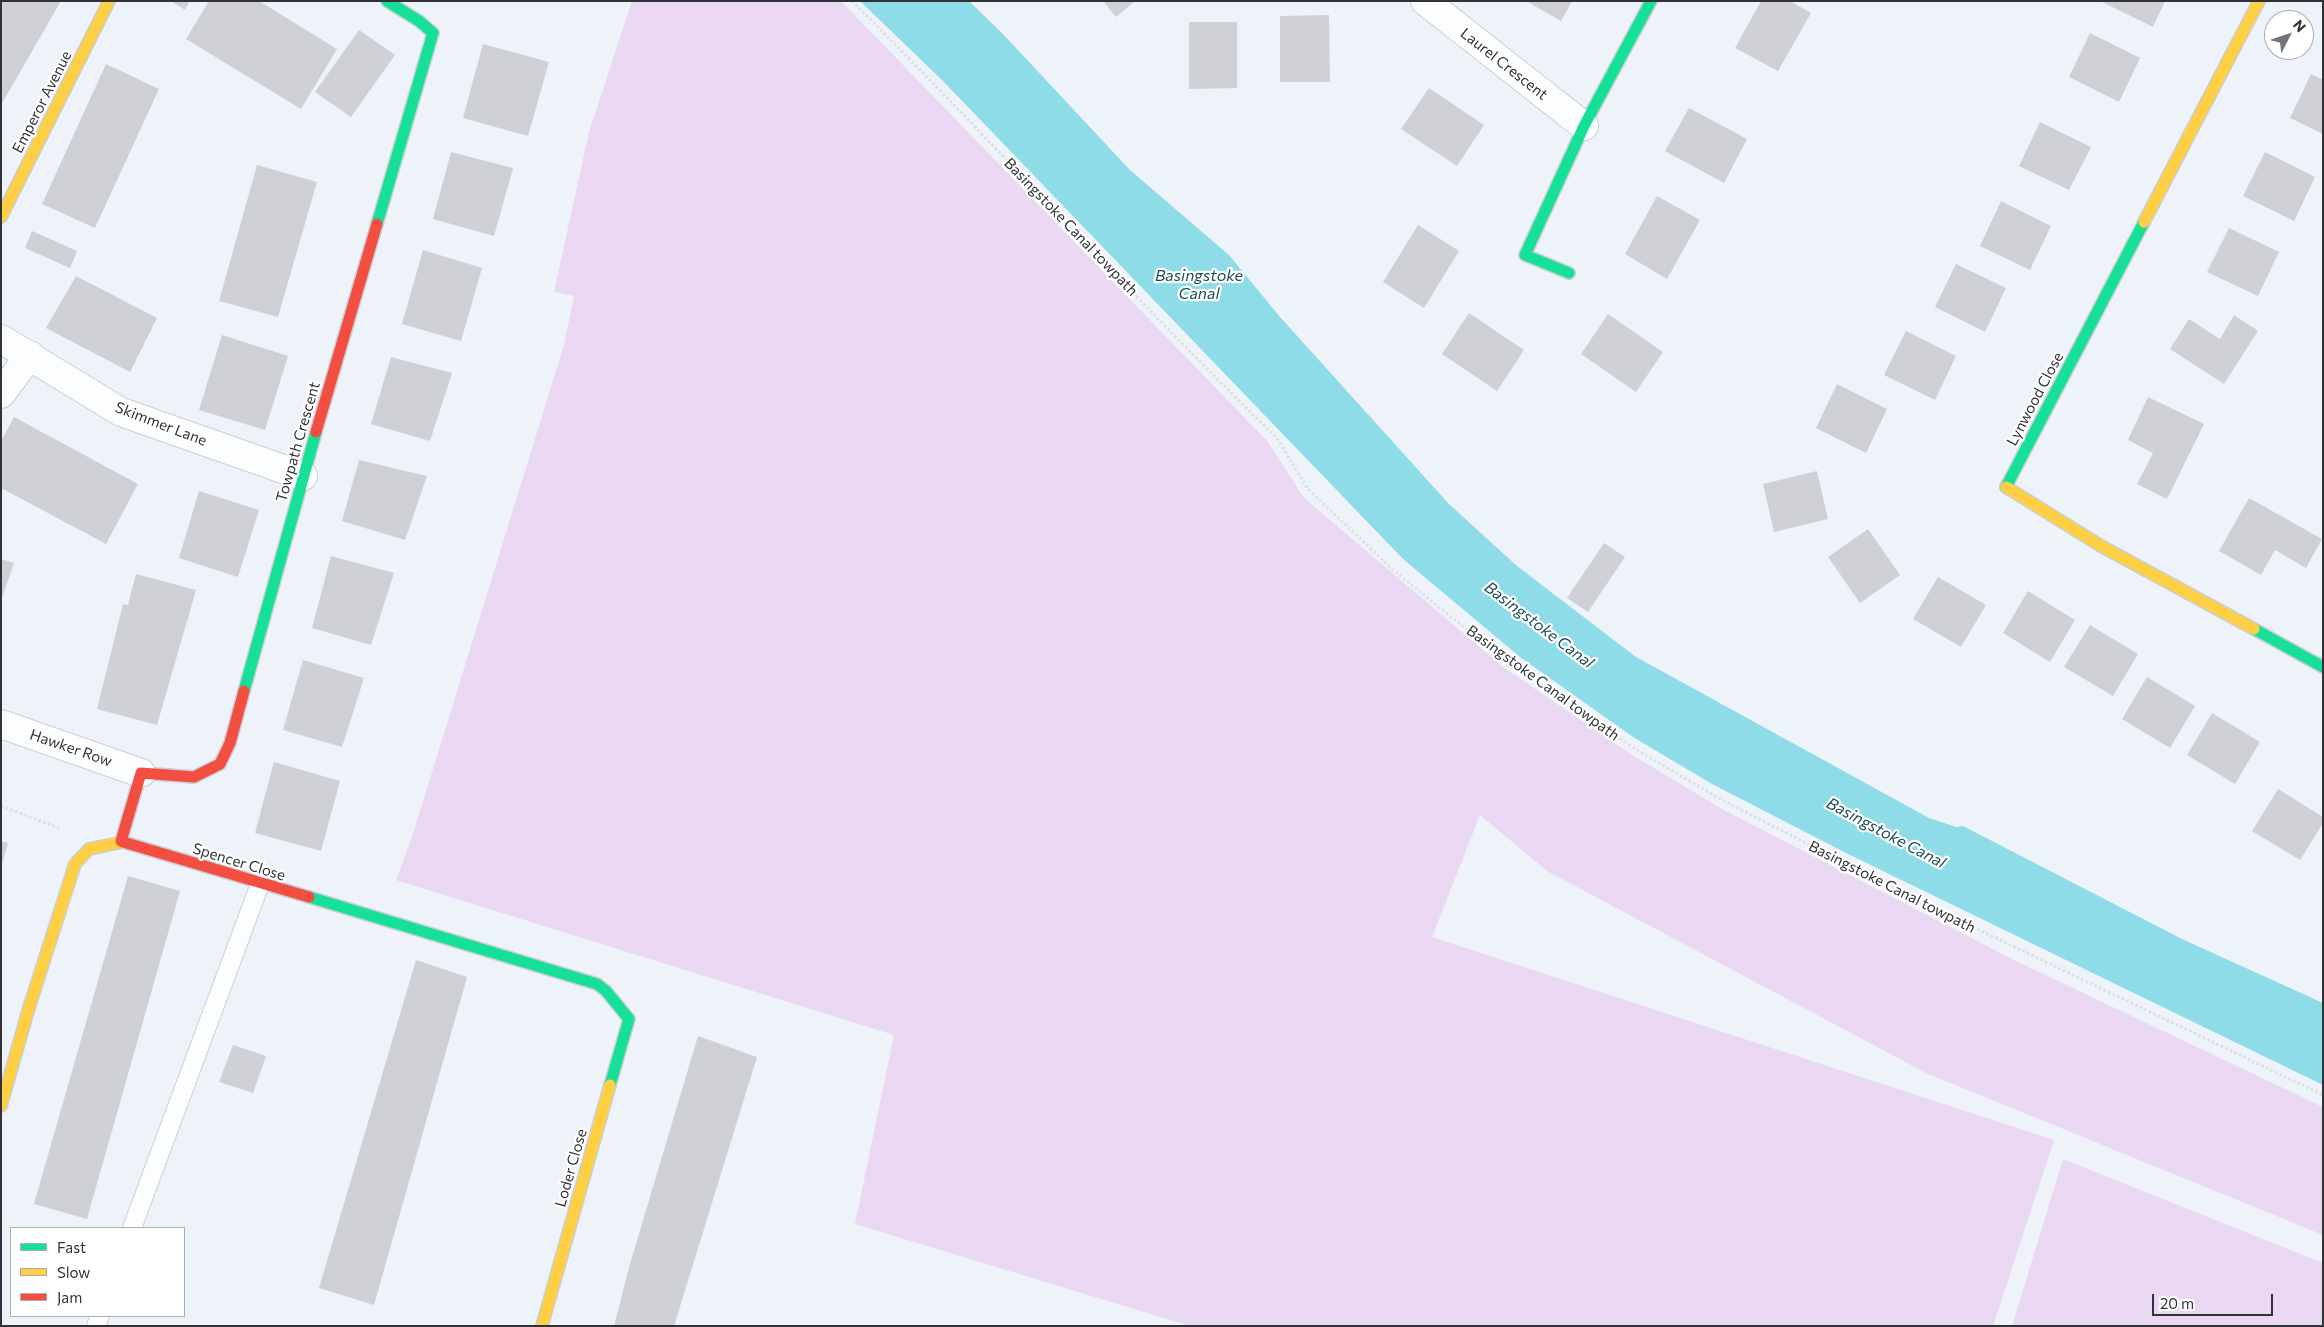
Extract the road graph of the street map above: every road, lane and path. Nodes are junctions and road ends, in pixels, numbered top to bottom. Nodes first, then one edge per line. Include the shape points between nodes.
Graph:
1 (109, 1) edge
2 (387, 1) edge
3 (852, 1) edge
4 (1425, 1) edge
5 (1651, 1) edge
6 (2259, 1) edge
7 (1584, 126) junction
8 (1, 217) edge
9 (1569, 273) dead end
10 (1, 339) edge
11 (30, 355) junction
12 (1, 394) edge
13 (303, 476) junction
14 (2323, 667) edge
15 (1, 724) edge
16 (141, 773) junction
17 (1, 806) edge
18 (121, 841) junction
19 (89, 849) junction
20 (260, 884) junction
21 (629, 1019) joint
22 (2323, 1095) edge
23 (1, 1106) edge
24 (132, 1227) edge
25 (542, 1326) edge

1 - 8 street, Emperor Avenue
2 - 13 street, Towpath Crescent via 433,33
3 - 22 path, Basingstoke Canal towpath via 1277,438 1307,488 1393,570 1507,662 1637,750 1722,800 1971,927
4 - 7 street, Laurel Crescent
5 - 7 street
6 - 14 street, Lynwood Close via 2006,488 2101,546
7 - 9 street via 1525,254
10 - 11 street, Skimmer Lane
11 - 12 street
11 - 13 street, Skimmer Lane via 122,412
13 - 16 street, Towpath Crescent via 230,743 220,764 194,777
15 - 16 street, Hawker Row
16 - 18 street
17 - 19 path via 62,830
18 - 19 street
18 - 20 street, Spencer Close
19 - 23 street via 75,864 66,890
20 - 21 street, Spencer Close via 597,984
20 - 24 lane
21 - 25 street, Loder Close

